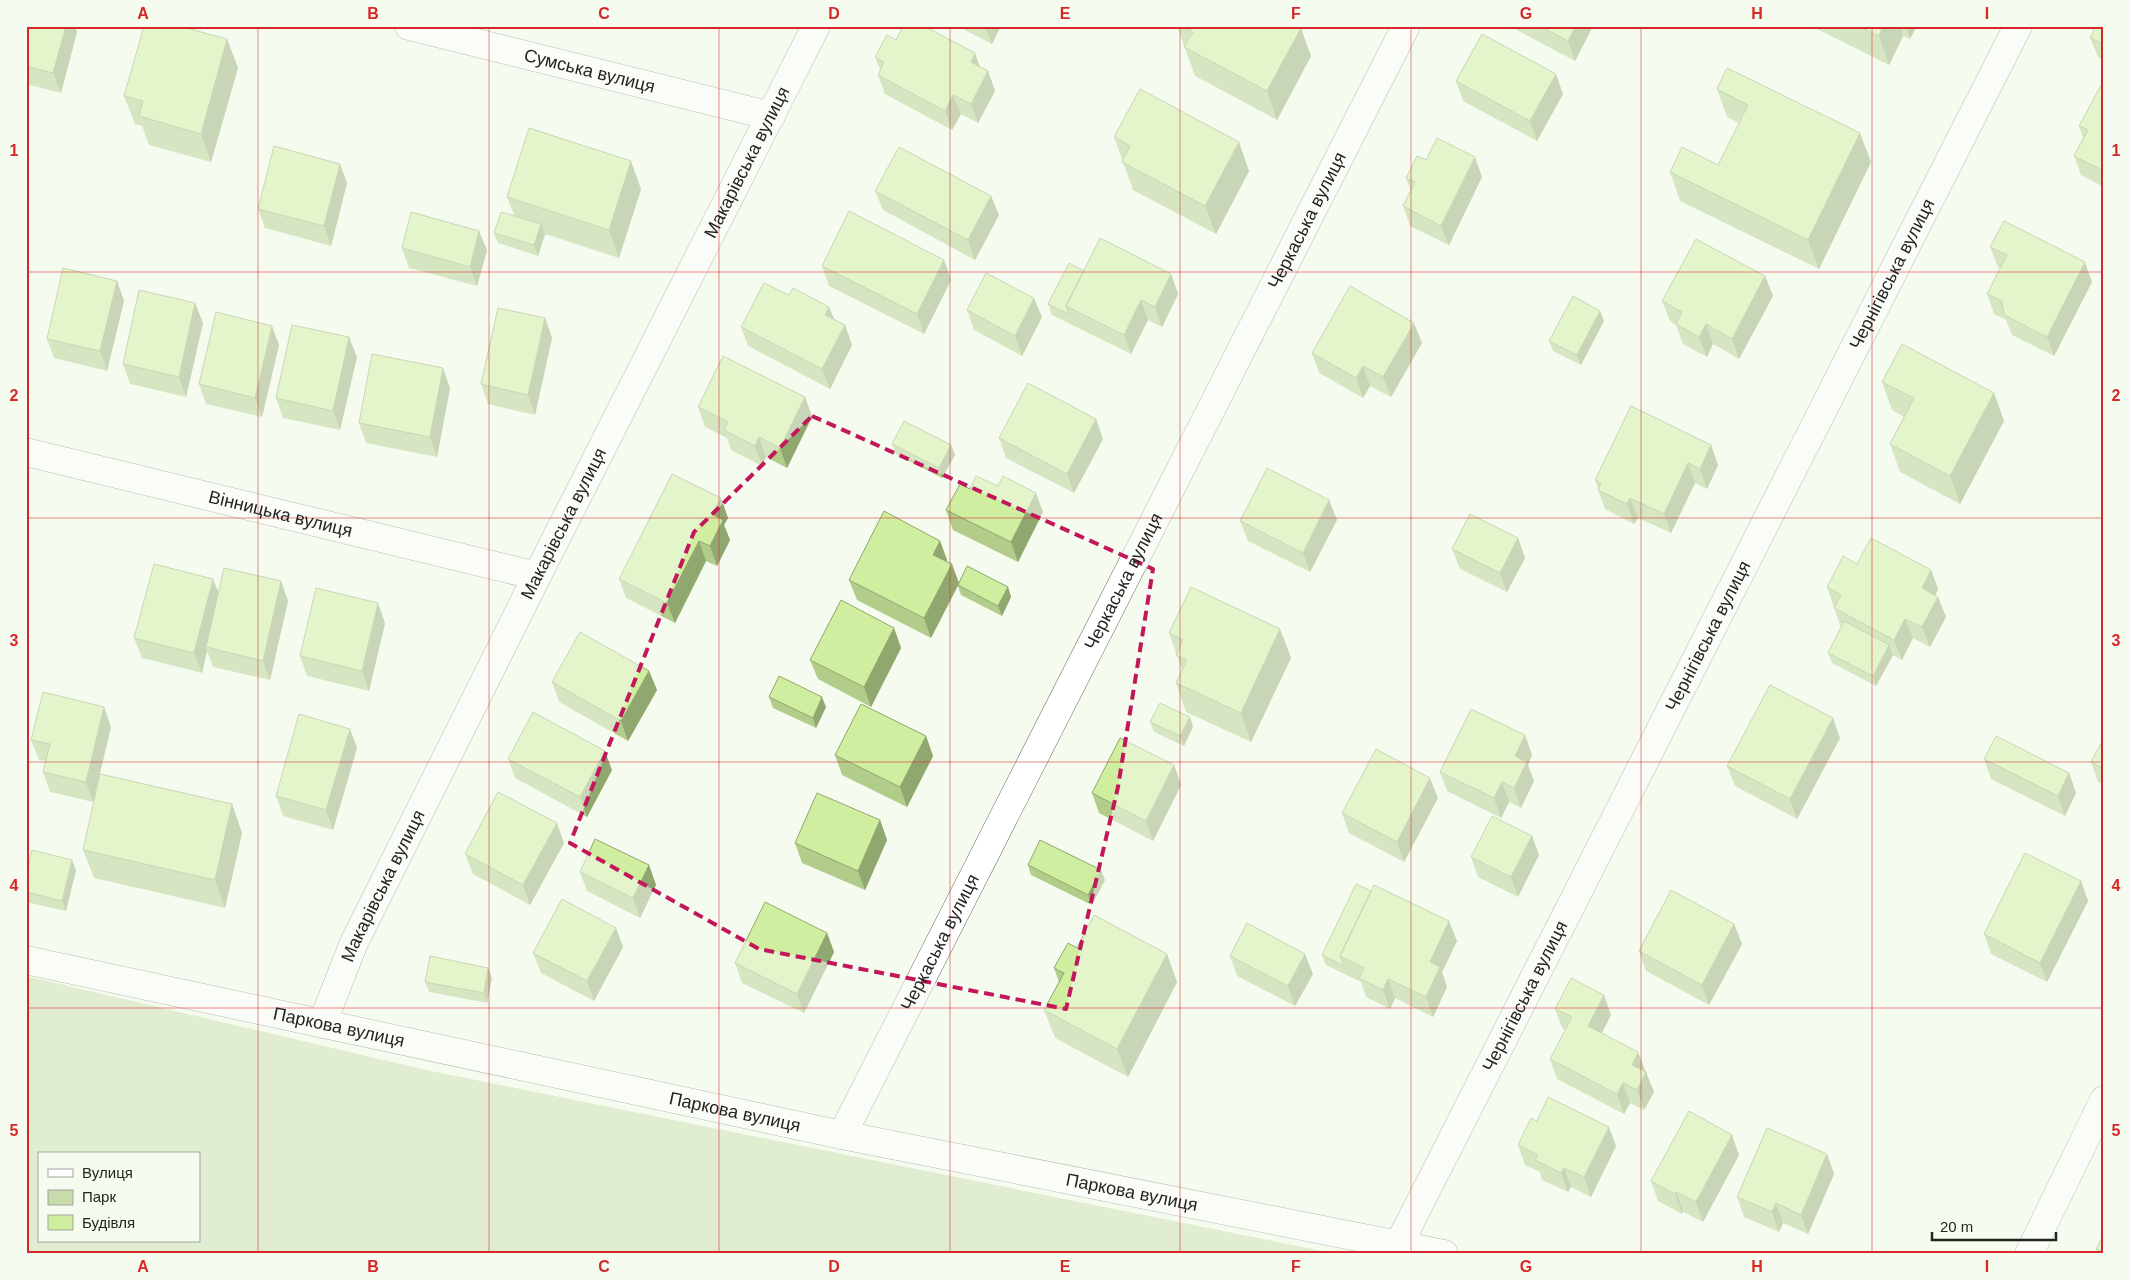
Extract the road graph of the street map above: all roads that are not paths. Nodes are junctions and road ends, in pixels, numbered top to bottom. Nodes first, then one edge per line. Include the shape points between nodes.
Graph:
1 (409, 26) edge
2 (816, 26) edge
3 (1406, 26) edge
4 (2018, 26) edge
5 (771, 116) junction
6 (26, 452) edge
7 (537, 576) junction
8 (26, 960) edge
9 (322, 1024) junction
10 (2104, 1100) edge
11 (842, 1135) junction
12 (1399, 1244) junction
13 (1444, 1254) edge
14 (2029, 1254) edge

1 - 5 street, Сумська вулиця
2 - 5 street, Макарівська вулиця
3 - 11 street, Черкаська вулиця
4 - 12 street, Чернігівська вулиця
5 - 7 street, Макарівська вулиця
6 - 7 street, Вінницька вулиця
7 - 9 street, Макарівська вулиця via 353,945
8 - 9 street, Паркова вулиця
9 - 11 street, Паркова вулиця
10 - 14 street
11 - 12 street, Паркова вулиця
12 - 13 street, Паркова вулиця

